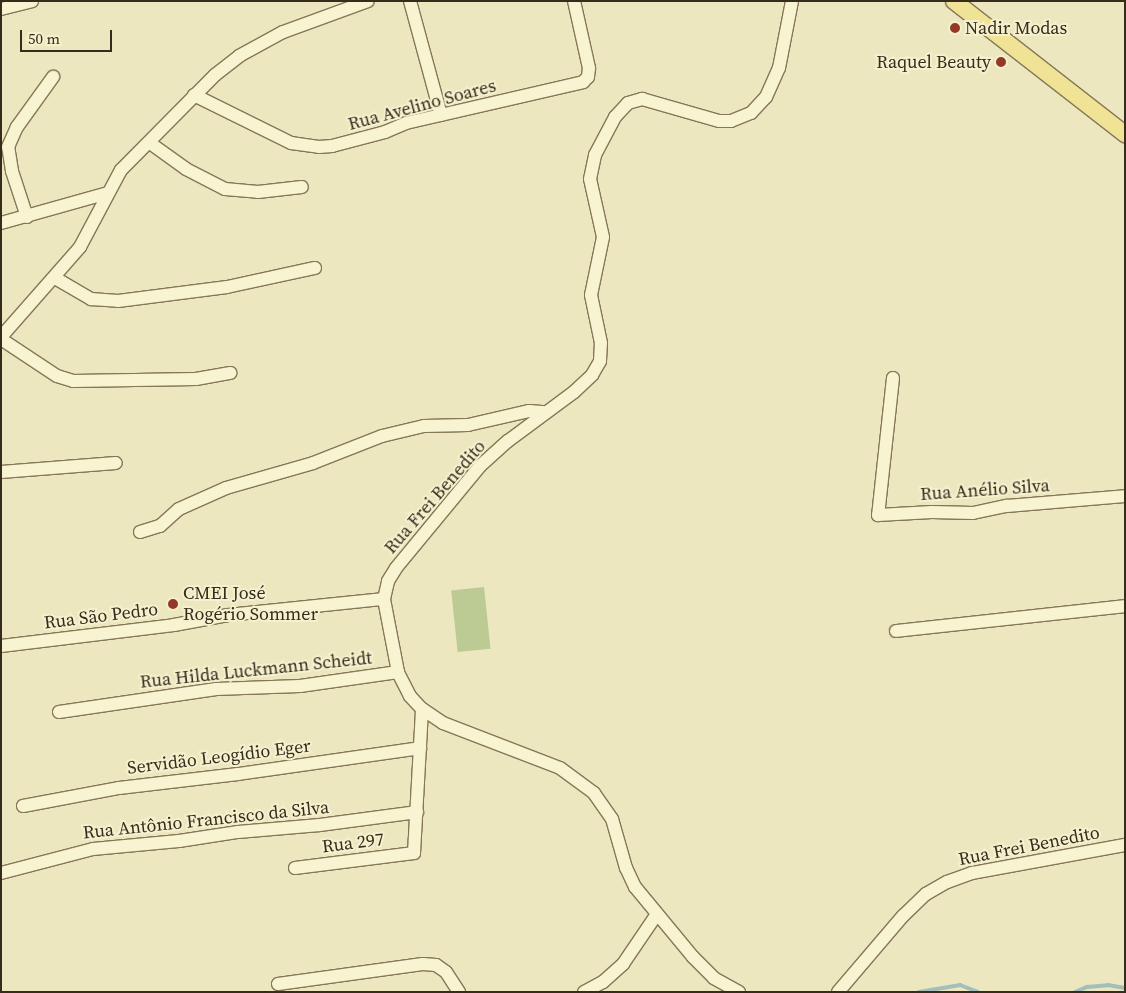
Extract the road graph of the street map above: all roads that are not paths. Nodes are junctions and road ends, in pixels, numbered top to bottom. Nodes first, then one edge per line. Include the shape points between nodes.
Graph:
1 (32, 1) edge
2 (368, 1) edge
3 (410, 1) edge
4 (574, 1) edge
5 (792, 1) edge
6 (954, 1) edge
7 (1, 9) edge
8 (53, 77) dead end
9 (194, 96) junction
10 (442, 115) junction
11 (1125, 134) edge
12 (150, 143) junction
13 (302, 187) dead end
14 (108, 193) junction
15 (27, 217) junction
16 (1, 223) edge
17 (315, 268) dead end
18 (55, 278) junction
19 (1, 338) edge
20 (230, 374) dead end
21 (893, 378) dead end
22 (545, 412) junction
23 (116, 463) dead end
24 (1, 472) edge
25 (1125, 496) edge
26 (140, 532) dead end
27 (384, 599) junction
28 (1125, 606) edge
29 (896, 631) dead end
30 (1, 646) edge
31 (398, 672) junction
32 (422, 709) junction
33 (59, 712) dead end
34 (420, 748) junction
35 (23, 806) dead end
36 (417, 812) junction
37 (1125, 845) edge
38 (295, 868) dead end
39 (1, 872) edge
40 (658, 914) junction
41 (278, 984) dead end
42 (459, 992) edge
43 (584, 992) edge
44 (739, 992) edge
45 (838, 992) edge

1 - 7 street
2 - 9 street via 302,24 266,41 226,66
3 - 10 street
4 - 10 street, Rua Avelino Soares via 589,68 586,80
5 - 22 street, Rua Frei Benedito via 780,68 766,96 751,114 731,121 719,121 642,99 628,103 615,117 595,155 590,179 603,236 591,295 601,343 600,362 574,392
6 - 11 main road
8 - 15 street via 17,126 8,147
9 - 10 street, Rua Avelino Soares via 292,143 319,147
9 - 12 street
12 - 13 street via 186,169 225,189 258,192
12 - 14 street via 121,170
14 - 15 street
14 - 18 street via 80,247
15 - 16 street
17 - 18 street via 227,287 118,301 91,299
18 - 19 street
19 - 20 street via 57,376 73,381 196,379
21 - 25 street, Rua Anélio Silva via 878,514 973,513 1007,506
22 - 26 street via 529,411 468,425 424,426 382,436 312,463 226,488 179,509 160,526
22 - 27 street, Rua Frei Benedito via 480,466 396,568 388,581
23 - 24 street
27 - 30 street, Rua São Pedro via 228,615
27 - 31 street, Rua Frei Benedito
28 - 29 street
31 - 32 street, Rua Frei Benedito via 410,696
31 - 33 street, Rua Hilda Luckmann Scheidt via 300,686 216,689
32 - 34 street
32 - 40 street, Rua Frei Benedito via 442,723 560,768 585,785 607,810 628,874
34 - 35 street, Servidão Leogídio Eger via 119,788
34 - 36 street
36 - 38 street, Rua 297 via 414,853
36 - 39 street, Rua Antônio Francisco da Silva via 93,849
37 - 45 street, Rua Frei Benedito via 982,871 947,882 926,894 903,916
40 - 43 street via 623,964 603,982
40 - 44 street, Rua Frei Benedito via 714,978
41 - 42 street via 423,964 436,965 446,972

